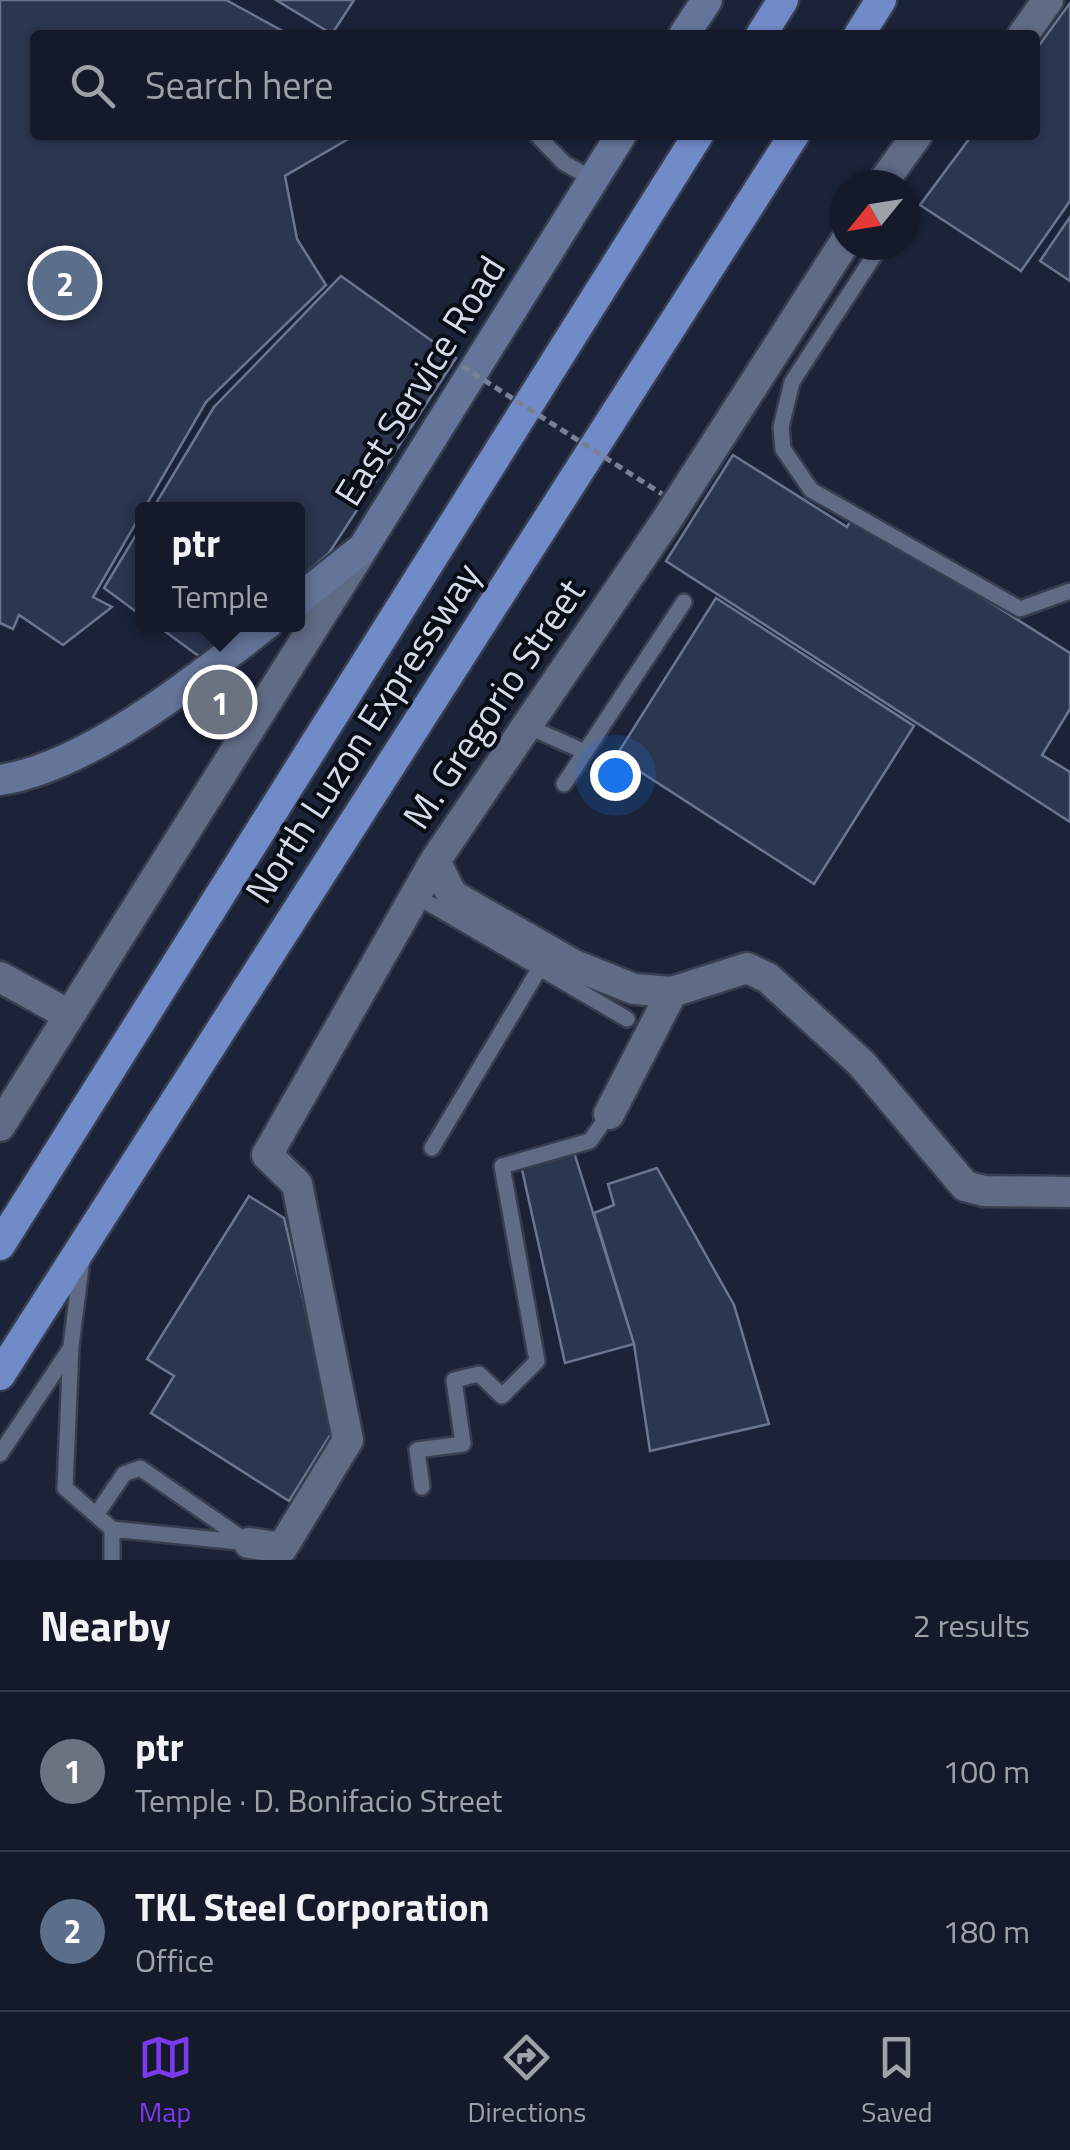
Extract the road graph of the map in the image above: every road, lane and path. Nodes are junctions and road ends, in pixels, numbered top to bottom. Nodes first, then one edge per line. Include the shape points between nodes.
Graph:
1 (706, 0) edge
2 (782, 0) edge
3 (881, 0) edge
4 (1048, 0) edge
5 (687, 30) edge
6 (763, 30) edge
7 (862, 30) edge
8 (1027, 30) edge
9 (542, 140) edge
10 (618, 140) edge
11 (695, 140) edge
12 (791, 140) edge
13 (912, 140) edge
14 (892, 170) edge
15 (593, 179) junction
16 (833, 260) edge
17 (871, 260) edge
18 (462, 366) dead end
19 (662, 494) dead end
20 (364, 548) junction
21 (1070, 591) edge
22 (305, 594) edge
23 (684, 602) dead end
24 (256, 632) edge
25 (526, 726) junction
26 (584, 752) junction
27 (0, 780) edge
28 (564, 784) dead end
29 (435, 861) junction
30 (430, 904) dead end
31 (544, 960) junction
32 (0, 977) edge
33 (672, 992) junction
34 (69, 1016) junction
35 (627, 1019) dead end
36 (608, 1114) joint
37 (0, 1126) edge
38 (432, 1148) dead end
39 (1070, 1192) edge
40 (84, 1242) junction
41 (0, 1245) edge
42 (72, 1346) junction
43 (0, 1375) edge
44 (0, 1454) edge
45 (422, 1487) dead end
46 (96, 1515) junction
47 (112, 1529) junction
48 (249, 1552) edge
49 (112, 1560) edge

1 - 5 main road
2 - 6 highway
3 - 7 highway
4 - 8 street
9 - 15 lane
10 - 15 main road, East Service Road
11 - 41 highway, North Luzon Expressway
12 - 40 highway, North Luzon Expressway
13 - 14 street
15 - 20 main road, East Service Road
16 - 25 street, M. Gregorio Street
17 - 21 lane via 792,382 781,427 784,449 811,490 1020,609
18 - 19 path, bridge
20 - 22 main road
20 - 34 street, East Service Road
23 - 26 lane
24 - 27 main road via 88,749 30,775
25 - 26 lane
25 - 29 street, M. Gregorio Street
26 - 28 lane
29 - 31 street, M. Gregorio Street via 452,895
29 - 48 street via 267,1156 297,1184 348,1440 282,1548
30 - 31 lane
31 - 33 street, M. Gregorio Street via 634,989
31 - 35 lane
31 - 38 lane
32 - 34 street
33 - 36 street
33 - 39 street, M. Gregorio Street via 747,968 768,978 862,1064 965,1186
34 - 37 street, East Service Road
36 - 45 lane via 590,1141 502,1166 537,1360 502,1396 479,1374 454,1380 463,1444 417,1450
40 - 42 lane
40 - 43 highway, North Luzon Expressway
42 - 44 lane
42 - 46 lane via 65,1488
46 - 47 lane
46 - 48 lane via 124,1474 140,1468
47 - 48 lane
47 - 49 lane

